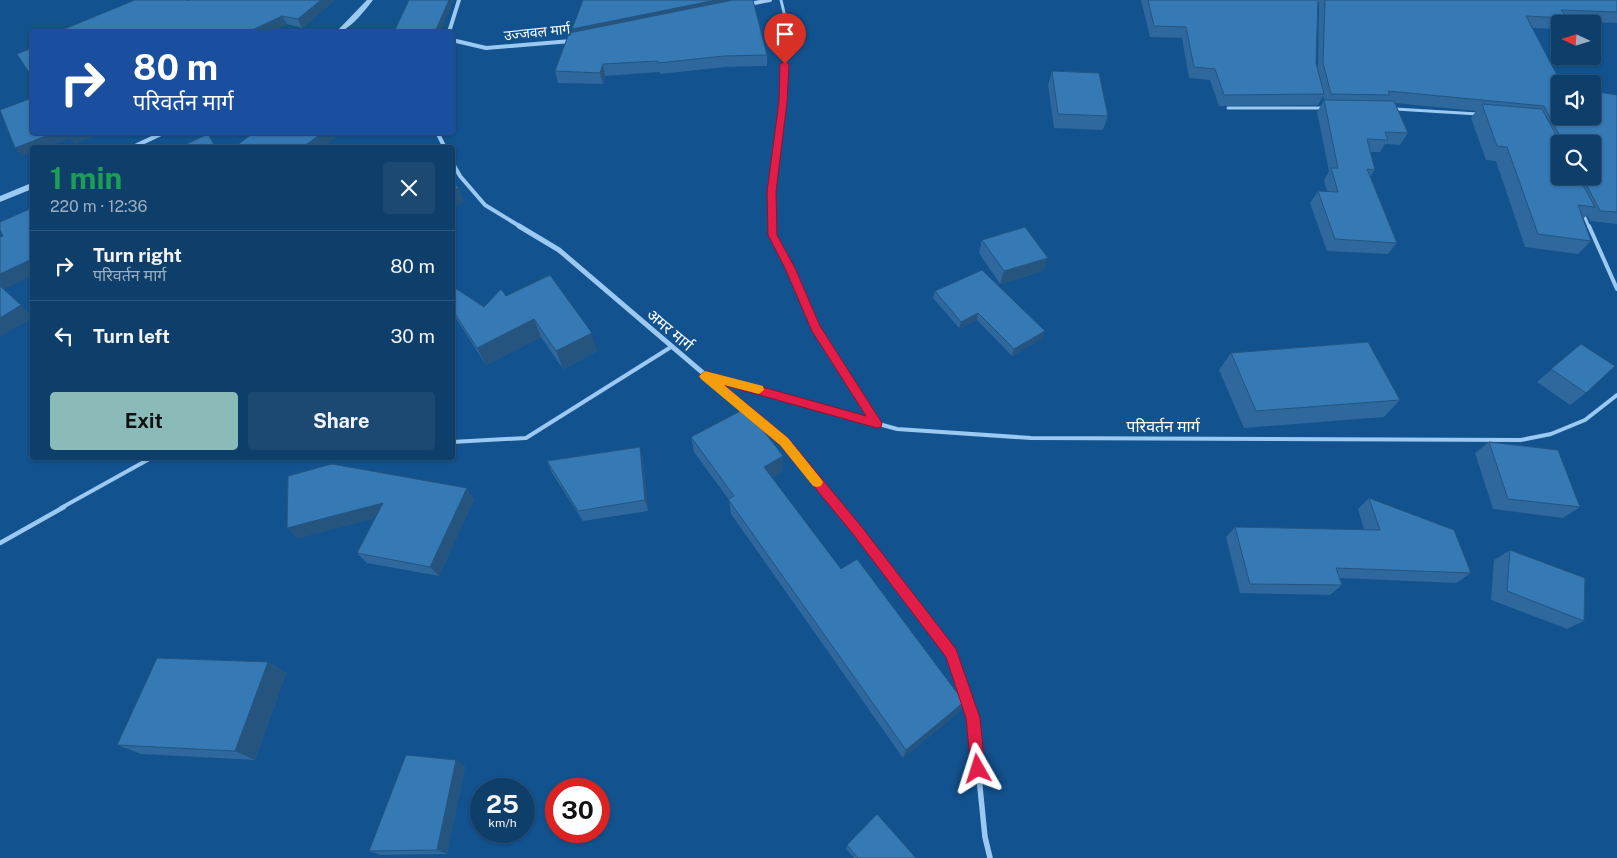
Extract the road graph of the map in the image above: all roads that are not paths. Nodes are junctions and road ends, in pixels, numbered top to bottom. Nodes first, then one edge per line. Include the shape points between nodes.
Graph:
1 (370, 0) edge
2 (459, 0) edge
3 (770, 0) edge
4 (781, 0) edge
5 (742, 6) edge
6 (341, 30) edge
7 (450, 30) edge
8 (579, 39) edge
9 (455, 41) edge
10 (1320, 99) edge
11 (1228, 108) edge
12 (1322, 108) junction
13 (1332, 108) edge
14 (1392, 109) edge
15 (1484, 114) edge
16 (160, 135) edge
17 (136, 145) edge
18 (455, 167) edge
19 (30, 187) edge
20 (0, 199) edge
21 (1579, 206) edge
22 (1617, 288) edge
23 (671, 346) junction
24 (705, 376) junction
25 (1617, 395) edge
26 (877, 423) junction
27 (455, 442) edge
28 (147, 460) edge
29 (0, 543) edge
30 (990, 858) edge

1 - 6 street
2 - 7 street
3 - 5 street
4 - 26 lane via 786,25 783,102 771,192 772,235 816,328
8 - 9 street, उज्जवल मार्ग via 486,48
10 - 12 lane
11 - 12 lane
12 - 13 lane
14 - 15 lane
16 - 17 street
18 - 23 street, अमर मार्ग via 485,205 559,250
19 - 20 street
21 - 22 lane
23 - 24 street, अमर मार्ग
23 - 27 lane via 526,438
24 - 26 lane, परिवर्तन मार्ग
24 - 30 street, अमर मार्ग via 784,442 857,530 952,654 973,718
25 - 26 lane, परिवर्तन मार्ग via 1585,420 1551,434 1521,440 1031,438 897,429
28 - 29 lane

